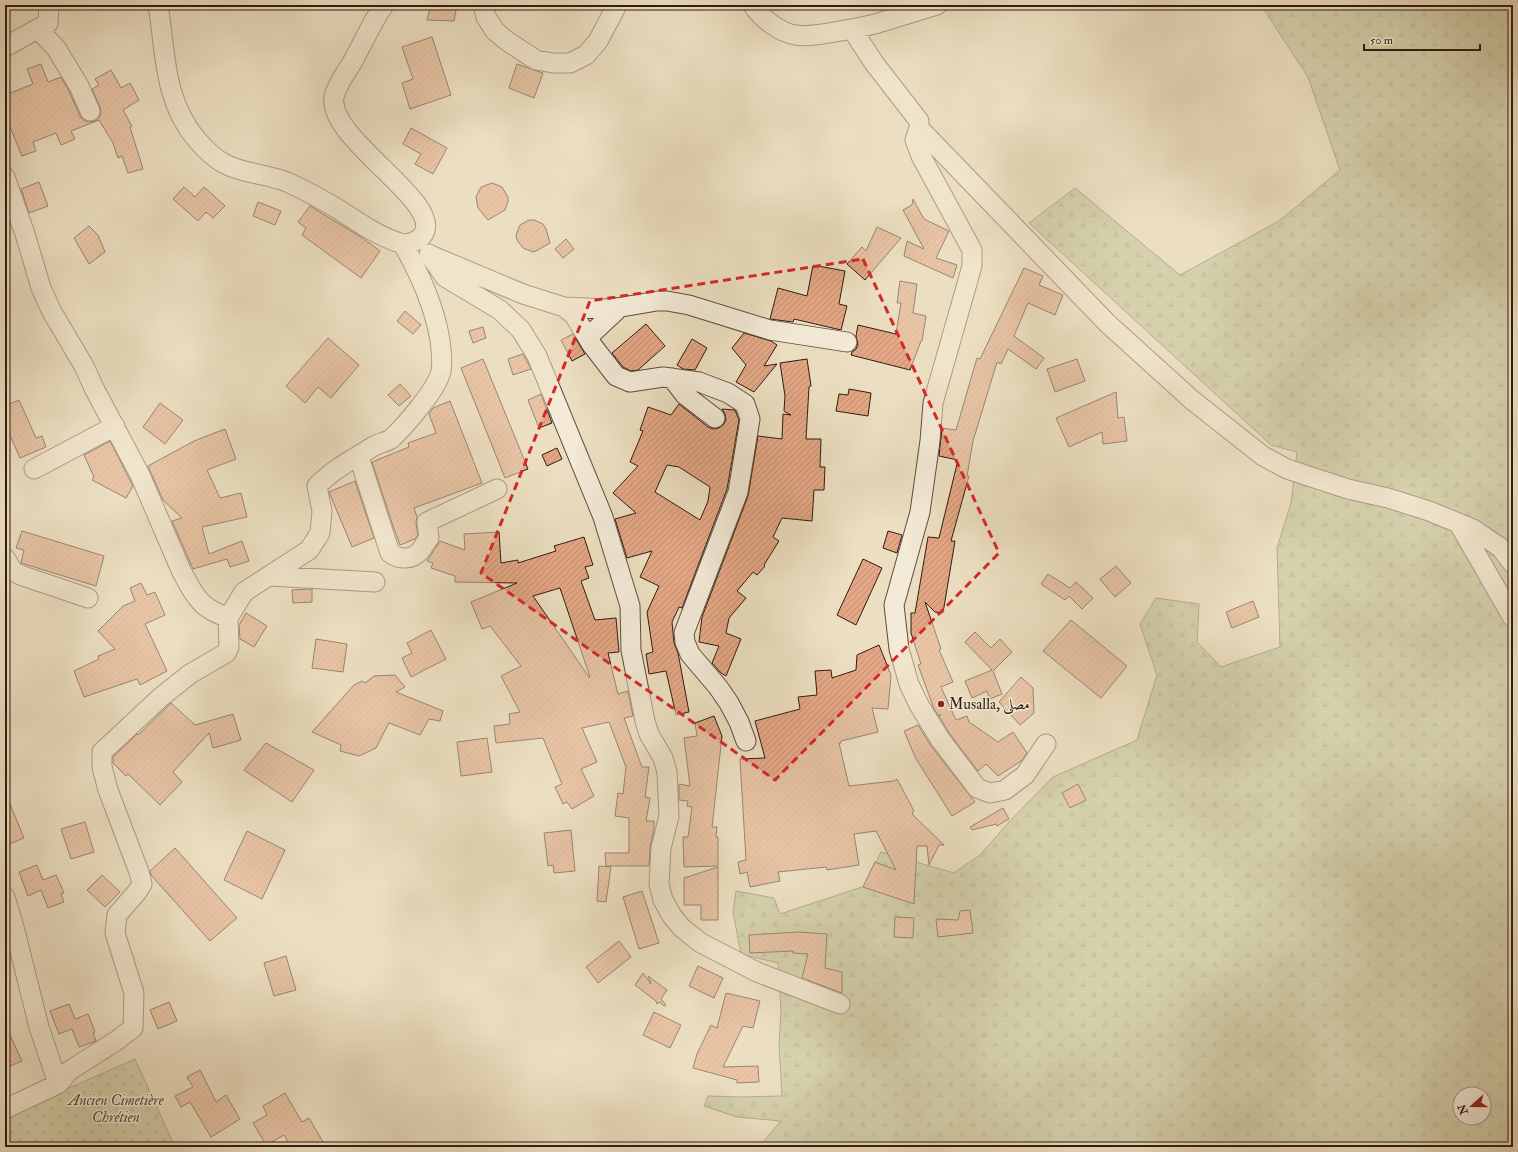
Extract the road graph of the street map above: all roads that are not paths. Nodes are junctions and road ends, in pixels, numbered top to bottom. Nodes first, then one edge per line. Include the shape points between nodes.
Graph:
1 (49, 5) edge
2 (158, 5) edge
3 (384, 5) edge
4 (483, 5) edge
5 (617, 5) edge
6 (753, 5) edge
7 (938, 5) edge
8 (38, 29) junction
9 (852, 29) junction
10 (5, 47) edge
11 (90, 112) dead end
12 (919, 128) junction
13 (5, 177) edge
14 (408, 243) junction
15 (429, 254) junction
16 (564, 307) junction
17 (619, 308) junction
18 (588, 337) junction
19 (847, 342) dead end
20 (672, 378) junction
21 (715, 418) dead end
22 (115, 426) junction
23 (359, 457) junction
24 (34, 469) dead end
25 (497, 489) dead end
26 (1459, 524) junction
27 (5, 558) edge
28 (1513, 564) edge
29 (270, 576) junction
30 (375, 582) dead end
31 (88, 598) dead end
32 (228, 618) junction
33 (1513, 618) edge
34 (746, 741) dead end
35 (1046, 744) dead end
36 (5, 897) edge
37 (840, 1004) dead end
38 (58, 1084) junction
39 (5, 1109) edge

1 - 8 street via 48,23
2 - 14 street via 172,98 188,128 210,153 225,164 291,184 387,238
3 - 14 street via 340,83 334,98 335,112 352,138 420,210 425,221 423,234
4 - 5 street via 486,17 495,31 536,60 553,63 570,63 586,55 598,42
6 - 9 street via 758,13 776,27 796,35
7 - 9 street
8 - 10 street
8 - 11 street via 56,48 79,86
9 - 12 street via 874,63 919,121
12 - 26 street via 1107,323 1192,400 1263,456 1287,468 1348,489 1430,511
12 - 35 street via 915,140 921,156 972,250 972,266 933,403 920,512 894,605 899,649 909,684 919,705 940,739 977,788 990,793 1005,790 1025,775
13 - 22 street via 41,288
14 - 15 street
14 - 23 street via 437,325 442,359 441,372 434,387 414,414 390,440 376,444
15 - 16 street via 523,294
15 - 37 street via 445,277 500,310 524,335 537,356 604,517 630,606 631,650 644,720 663,758 667,772 669,816 660,848 659,884 663,900 682,928 701,943 757,972
16 - 17 street
16 - 18 street via 574,316
17 - 18 street
17 - 19 street via 657,301 689,304 770,330
18 - 20 street via 616,376 630,382
20 - 21 street via 685,395
20 - 34 street via 699,382 728,393 745,404 750,419 738,492 684,633 690,654 729,703
22 - 24 street
22 - 32 street via 189,585 208,608
23 - 25 street via 390,554 395,557 412,557 421,551 429,538 427,522
23 - 29 street via 329,474 317,486 322,511 320,533 309,550
26 - 28 street via 1472,529 1501,548
26 - 33 street
27 - 31 street via 13,571 20,575
29 - 30 street
29 - 32 street via 244,592
32 - 38 street via 229,647 226,653 190,674 160,697 102,752 102,767 108,790 142,884 117,915 115,933 134,993 133,1028 69,1071
36 - 38 street via 38,1027
38 - 39 street

